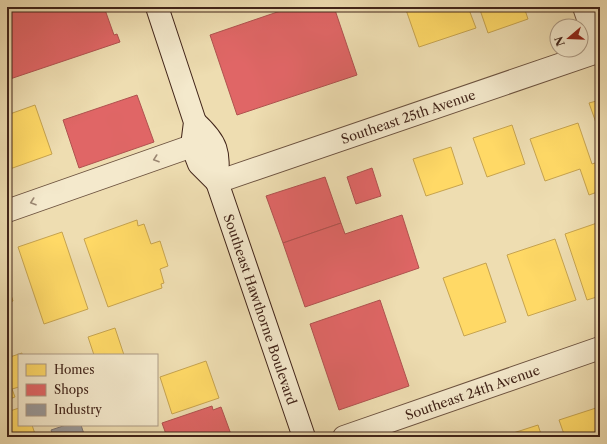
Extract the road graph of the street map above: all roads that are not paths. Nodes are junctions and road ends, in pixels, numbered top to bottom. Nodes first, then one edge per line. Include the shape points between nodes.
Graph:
1 (157, 7) edge
2 (584, 7) edge
3 (599, 51) edge
4 (195, 122) junction
5 (192, 146) junction
6 (217, 182) junction
7 (7, 212) edge
8 (600, 348) edge
9 (304, 437) edge
10 (344, 437) edge

1 - 4 street, Southeast Hawthorne Boulevard
2 - 3 street
3 - 6 street, Southeast 25th Avenue
4 - 5 street, Southeast Hawthorne Boulevard
4 - 6 street, Southeast Hawthorne Boulevard via 211,137 219,158
5 - 6 street, Southeast Hawthorne Boulevard via 199,164
5 -> 7 street
6 - 9 street, Southeast Hawthorne Boulevard
8 - 10 street, Southeast 24th Avenue

